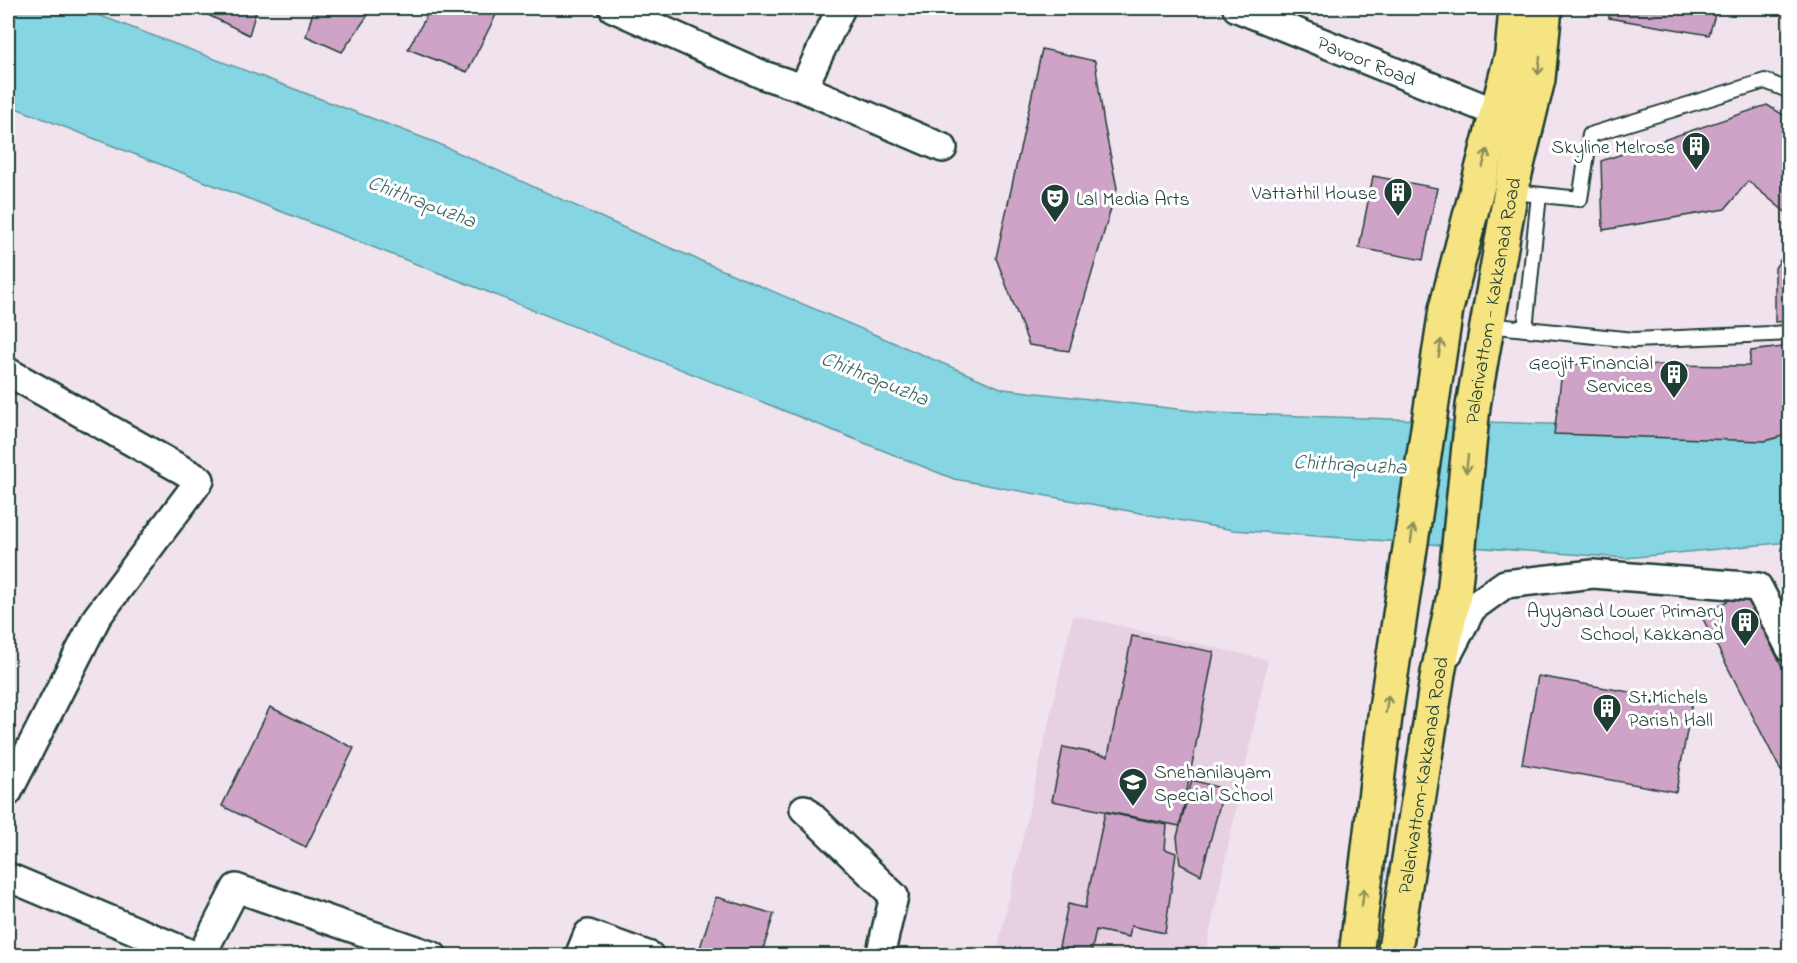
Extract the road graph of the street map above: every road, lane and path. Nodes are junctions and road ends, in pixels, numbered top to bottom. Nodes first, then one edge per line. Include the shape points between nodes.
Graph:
1 (613, 8) edge
2 (841, 8) edge
3 (1237, 8) edge
4 (1516, 8) edge
5 (1545, 8) edge
6 (803, 88) junction
7 (1790, 91) edge
8 (1497, 113) junction
9 (943, 148) dead end
10 (1526, 192) junction
11 (1487, 325) junction
12 (1525, 329) junction
13 (1790, 333) edge
14 (8, 372) edge
15 (1454, 595) joint
16 (1790, 648) edge
17 (1438, 674) junction
18 (8, 792) edge
19 (804, 809) dead end
20 (8, 877) edge
21 (196, 956) edge
22 (201, 956) edge
23 (433, 956) edge
24 (579, 956) edge
25 (650, 956) edge
26 (880, 956) edge
27 (1356, 956) edge
28 (1394, 956) edge

1 - 6 street via 763,75
2 - 6 street
3 - 8 street, Pavoor Road
4 - 8 main road, Palarivattom - Kakkanad Road via 1512,54
5 -> 10 main road, Palarivattom - Kakkanad Road
6 - 9 street
7 - 10 lane via 1765,81 1590,135 1581,199
27 -> 8 main road, Palarivattom - Kakkanad Road via 1386,708 1446,309
10 - 11 main road, Palarivattom - Kakkanad Road
10 - 12 lane
11 - 12 lane
11 -> 15 main road, Palarivattom - Kakkanad Road via 1473,406
12 - 13 lane via 1634,340
14 - 18 street via 200,480 97,617
15 - 17 main road, Palarivattom-Kakkanad Road
16 - 17 street via 1758,587 1593,574 1505,584 1472,608
17 - 28 main road, Palarivattom-Kakkanad Road
19 - 26 street via 894,896
20 - 21 street
22 - 23 street via 237,888
24 - 25 street via 588,934

